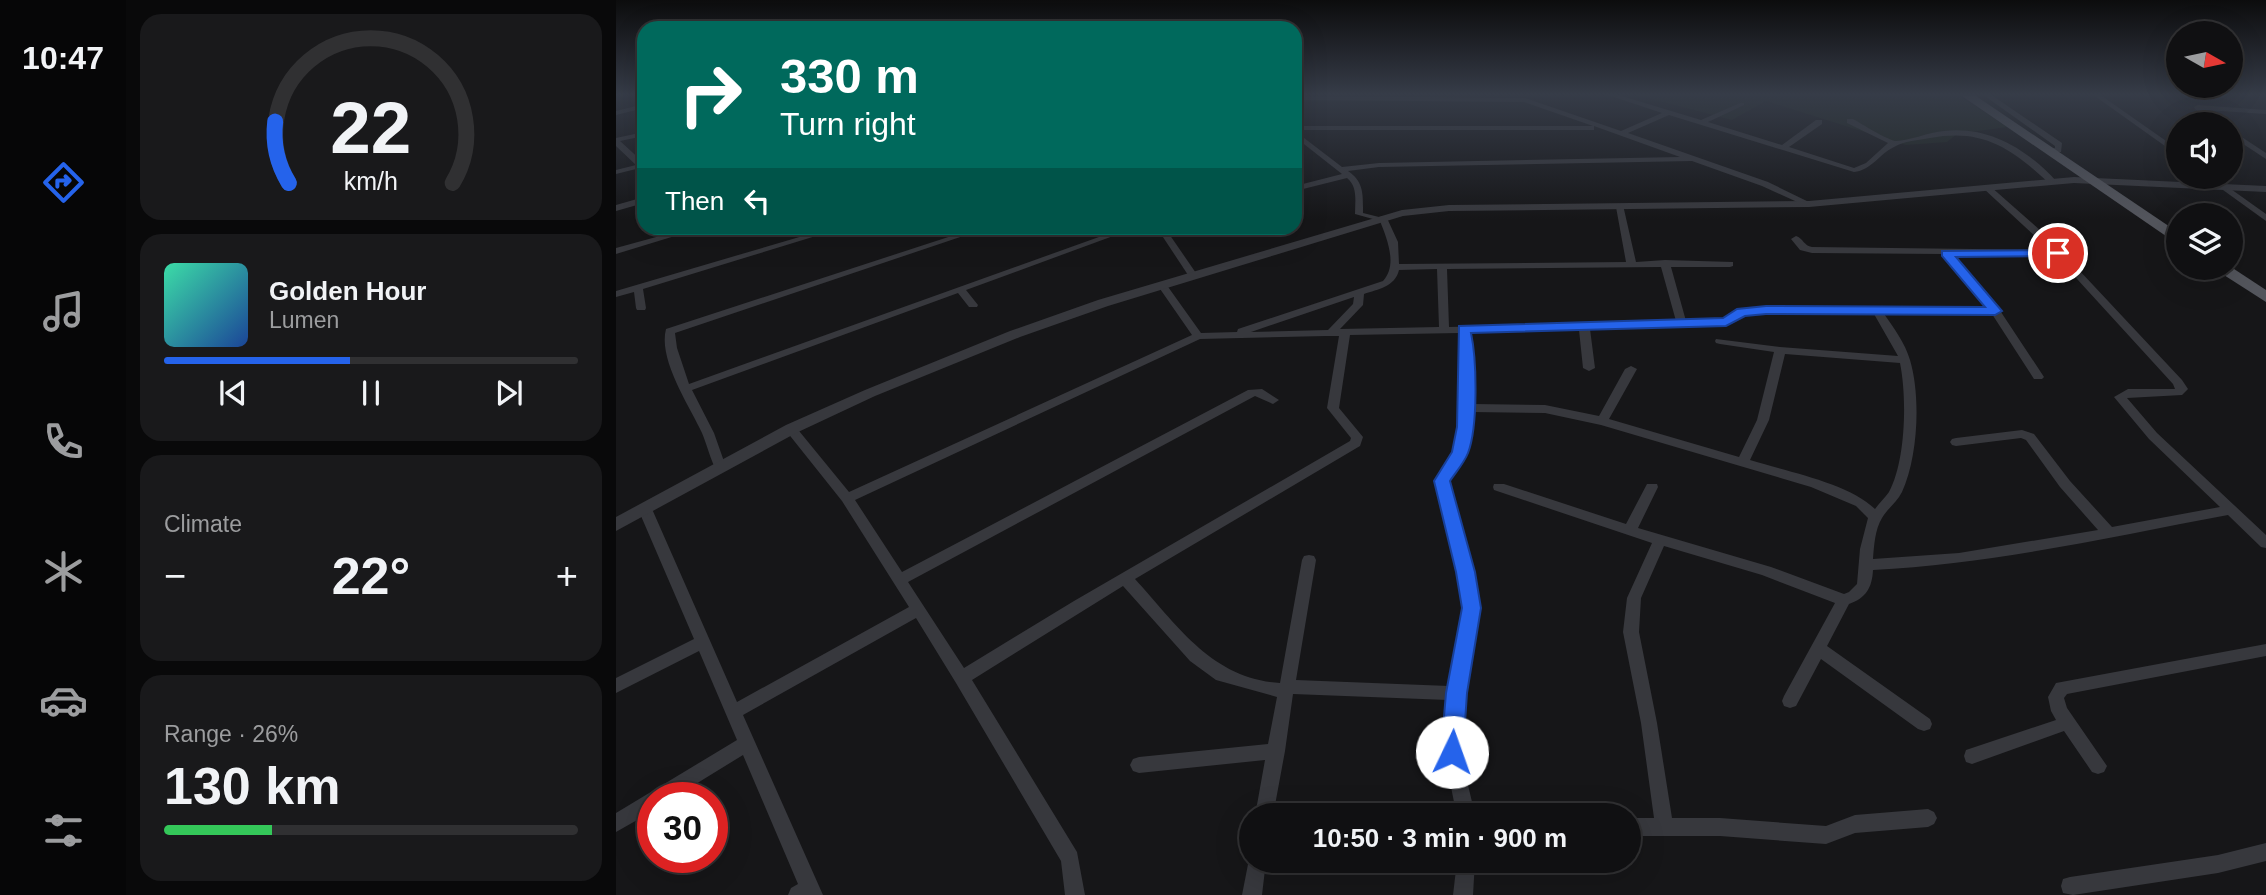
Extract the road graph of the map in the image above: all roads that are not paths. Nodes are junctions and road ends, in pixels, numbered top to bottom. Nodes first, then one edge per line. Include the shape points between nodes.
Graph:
1 (637, 136) edge
2 (1625, 136) edge
3 (1745, 136) edge
4 (1800, 136) edge
5 (1879, 136) edge
6 (1930, 136) edge
7 (1986, 136) edge
8 (2026, 136) edge
9 (2046, 136) edge
10 (1302, 137) edge
11 (616, 141) edge
12 (2243, 141) edge
13 (1895, 144) junction
14 (1309, 145) junction
15 (1302, 147) edge
16 (1783, 148) junction
17 (2048, 151) junction
18 (2266, 157) edge
19 (1697, 159) junction
20 (637, 160) edge
21 (637, 166) edge
22 (616, 172) edge
23 (1346, 172) junction
24 (2092, 181) junction
25 (2053, 182) junction
26 (2166, 184) edge
27 (1302, 187) edge
28 (1987, 188) junction
29 (2243, 188) edge
30 (2227, 189) edge
31 (2266, 189) edge
32 (637, 202) edge
33 (1809, 204) junction
34 (1620, 207) junction
35 (616, 208) edge
36 (2266, 218) edge
37 (1380, 219) junction
38 (2166, 231) edge
39 (672, 235) edge
40 (815, 235) edge
41 (962, 235) edge
42 (1111, 235) edge
43 (1166, 235) edge
44 (1796, 239) dead end
45 (616, 251) edge
46 (1947, 253) junction
47 (2058, 253) junction
48 (1631, 263) junction
49 (1665, 263) junction
50 (1730, 264) dead end
51 (1395, 267) junction
52 (1441, 268) junction
53 (1193, 276) junction
54 (2240, 280) edge
55 (1163, 286) junction
56 (638, 288) junction
57 (960, 289) junction
58 (1359, 293) junction
59 (616, 294) edge
60 (2266, 297) edge
61 (973, 305) dead end
62 (641, 308) dead end
63 (1876, 309) junction
64 (1995, 311) junction
65 (1682, 324) junction
66 (1584, 327) junction
67 (1464, 329) junction
68 (1444, 330) junction
69 (1338, 334) junction
70 (1230, 335) junction
71 (1198, 336) junction
72 (1720, 341) dead end
73 (1780, 350) junction
74 (1905, 360) junction
75 (1589, 368) dead end
76 (1631, 369) dead end
77 (2038, 376) dead end
78 (688, 388) junction
79 (1273, 400) dead end
80 (1467, 408) junction
81 (1602, 421) junction
82 (791, 429) junction
83 (1956, 442) dead end
84 (1743, 462) junction
85 (720, 467) junction
86 (1499, 487) dead end
87 (1652, 487) dead end
88 (847, 498) junction
89 (645, 509) junction
90 (2230, 509) junction
91 (1875, 517) junction
92 (616, 525) edge
93 (1630, 530) junction
94 (2107, 531) junction
95 (1660, 540) junction
96 (2266, 543) edge
97 (1309, 560) dead end
98 (1867, 565) junction
99 (1125, 578) junction
100 (898, 579) junction
101 (1844, 600) junction
102 (919, 609) junction
103 (702, 642) junction
104 (1819, 649) junction
105 (2266, 650) edge
106 (962, 678) junction
107 (616, 686) edge
108 (1289, 687) junction
109 (1457, 693) junction
110 (1790, 701) dead end
111 (733, 712) junction
112 (2067, 723) junction
113 (1923, 724) dead end
114 (748, 743) junction
115 (1277, 751) junction
116 (1972, 756) dead end
117 (1139, 765) dead end
118 (2098, 766) dead end
119 (683, 782) edge
120 (1267, 803) edge
121 (1463, 803) edge
122 (637, 811) edge
123 (1928, 818) dead end
124 (616, 823) edge
125 (1641, 827) edge
126 (1664, 827) junction
127 (2266, 852) edge
128 (1255, 873) edge
129 (1465, 873) edge
130 (2070, 886) dead end
131 (807, 892) edge
132 (1075, 895) edge
133 (1252, 895) edge
134 (1463, 895) edge

1 - 11 street
2 - 19 street
3 - 16 street
4 - 16 street
5 - 13 street
6 - 13 street
7 - 25 street via 2033,163
8 - 17 main road
9 - 17 street via 2059,145 2058,150
10 - 14 street
11 - 20 street
12 - 18 street
13 - 16 street via 1859,170
14 - 15 street
14 - 23 street
17 - 24 main road
19 - 23 street via 1399,164
19 - 33 street
21 - 22 street
23 - 27 street
23 - 37 street via 1359,189 1359,214
24 - 25 street
24 - 26 street
24 - 38 main road
25 - 28 street
28 - 33 street
28 - 47 street
29 - 31 street
30 - 36 street
32 - 35 street
33 - 34 street
34 - 37 street via 1449,208
34 - 48 street
37 - 51 street via 1393,242
37 - 53 street
39 - 45 street
40 - 56 street
41 - 78 street via 670,331 678,370
42 - 57 street
43 - 53 street
44 - 46 street via 1812,250
46 - 47 street
46 - 64 street
47 - 90 street via 2182,388 2120,397 2153,436
48 - 49 street
48 - 52 street
49 - 50 street
49 - 65 street
51 - 52 street
51 - 58 street via 1385,283
52 - 68 street
53 - 55 street
54 - 60 main road
55 - 71 street
55 - 82 street via 1003,339
56 - 59 street
56 - 62 street
57 - 61 street
57 - 78 street
58 - 69 street via 1358,305
58 - 70 street
63 - 64 street
63 - 65 street via 1741,312 1726,322
63 - 74 street
64 - 77 street
65 - 66 street
66 - 67 street
66 - 75 street
67 - 68 street
67 - 80 street
68 - 69 street
69 - 70 street
69 - 99 street via 1333,408 1357,437 1356,443
70 - 71 street
71 - 88 street
72 - 73 street
73 - 74 street
73 - 84 street via 1763,420
74 - 91 street via 1910,401 1902,475 1894,496
76 - 81 street
78 - 85 street
79 - 100 street via 1252,393
80 - 81 street via 1545,409
80 - 109 street via 1460,453 1442,481 1471,608
81 - 84 street
82 - 85 street
82 - 88 street
83 - 94 street via 2022,434 2031,438
84 - 91 street via 1842,493
85 - 89 street
86 - 93 street
87 - 93 street
88 - 100 street
89 - 92 street
89 - 103 street
90 - 94 street
90 - 96 street
91 - 98 street
93 - 95 street
94 - 98 street via 2020,551
95 - 101 street
95 - 126 street via 1634,598 1630,632
97 - 108 street
98 - 101 street via 1865,588 1857,597
99 - 106 street
99 - 108 street via 1195,656 1222,675 1266,688
100 - 102 street
101 - 104 street
102 - 106 street
102 - 111 street
103 - 107 street
103 - 111 street
104 - 110 street
104 - 113 street
105 - 112 street via 2062,688 2056,697
106 - 132 street via 1070,859
108 - 109 street
108 - 115 street
109 - 121 street via 1452,752
111 - 114 street
112 - 116 street
112 - 118 street
114 - 119 street
114 - 131 street
115 - 117 street
115 - 120 street
122 - 124 street
123 - 126 street via 1855,824 1826,835
125 - 126 street
127 - 130 street via 2218,864
128 - 133 street
129 - 134 street

